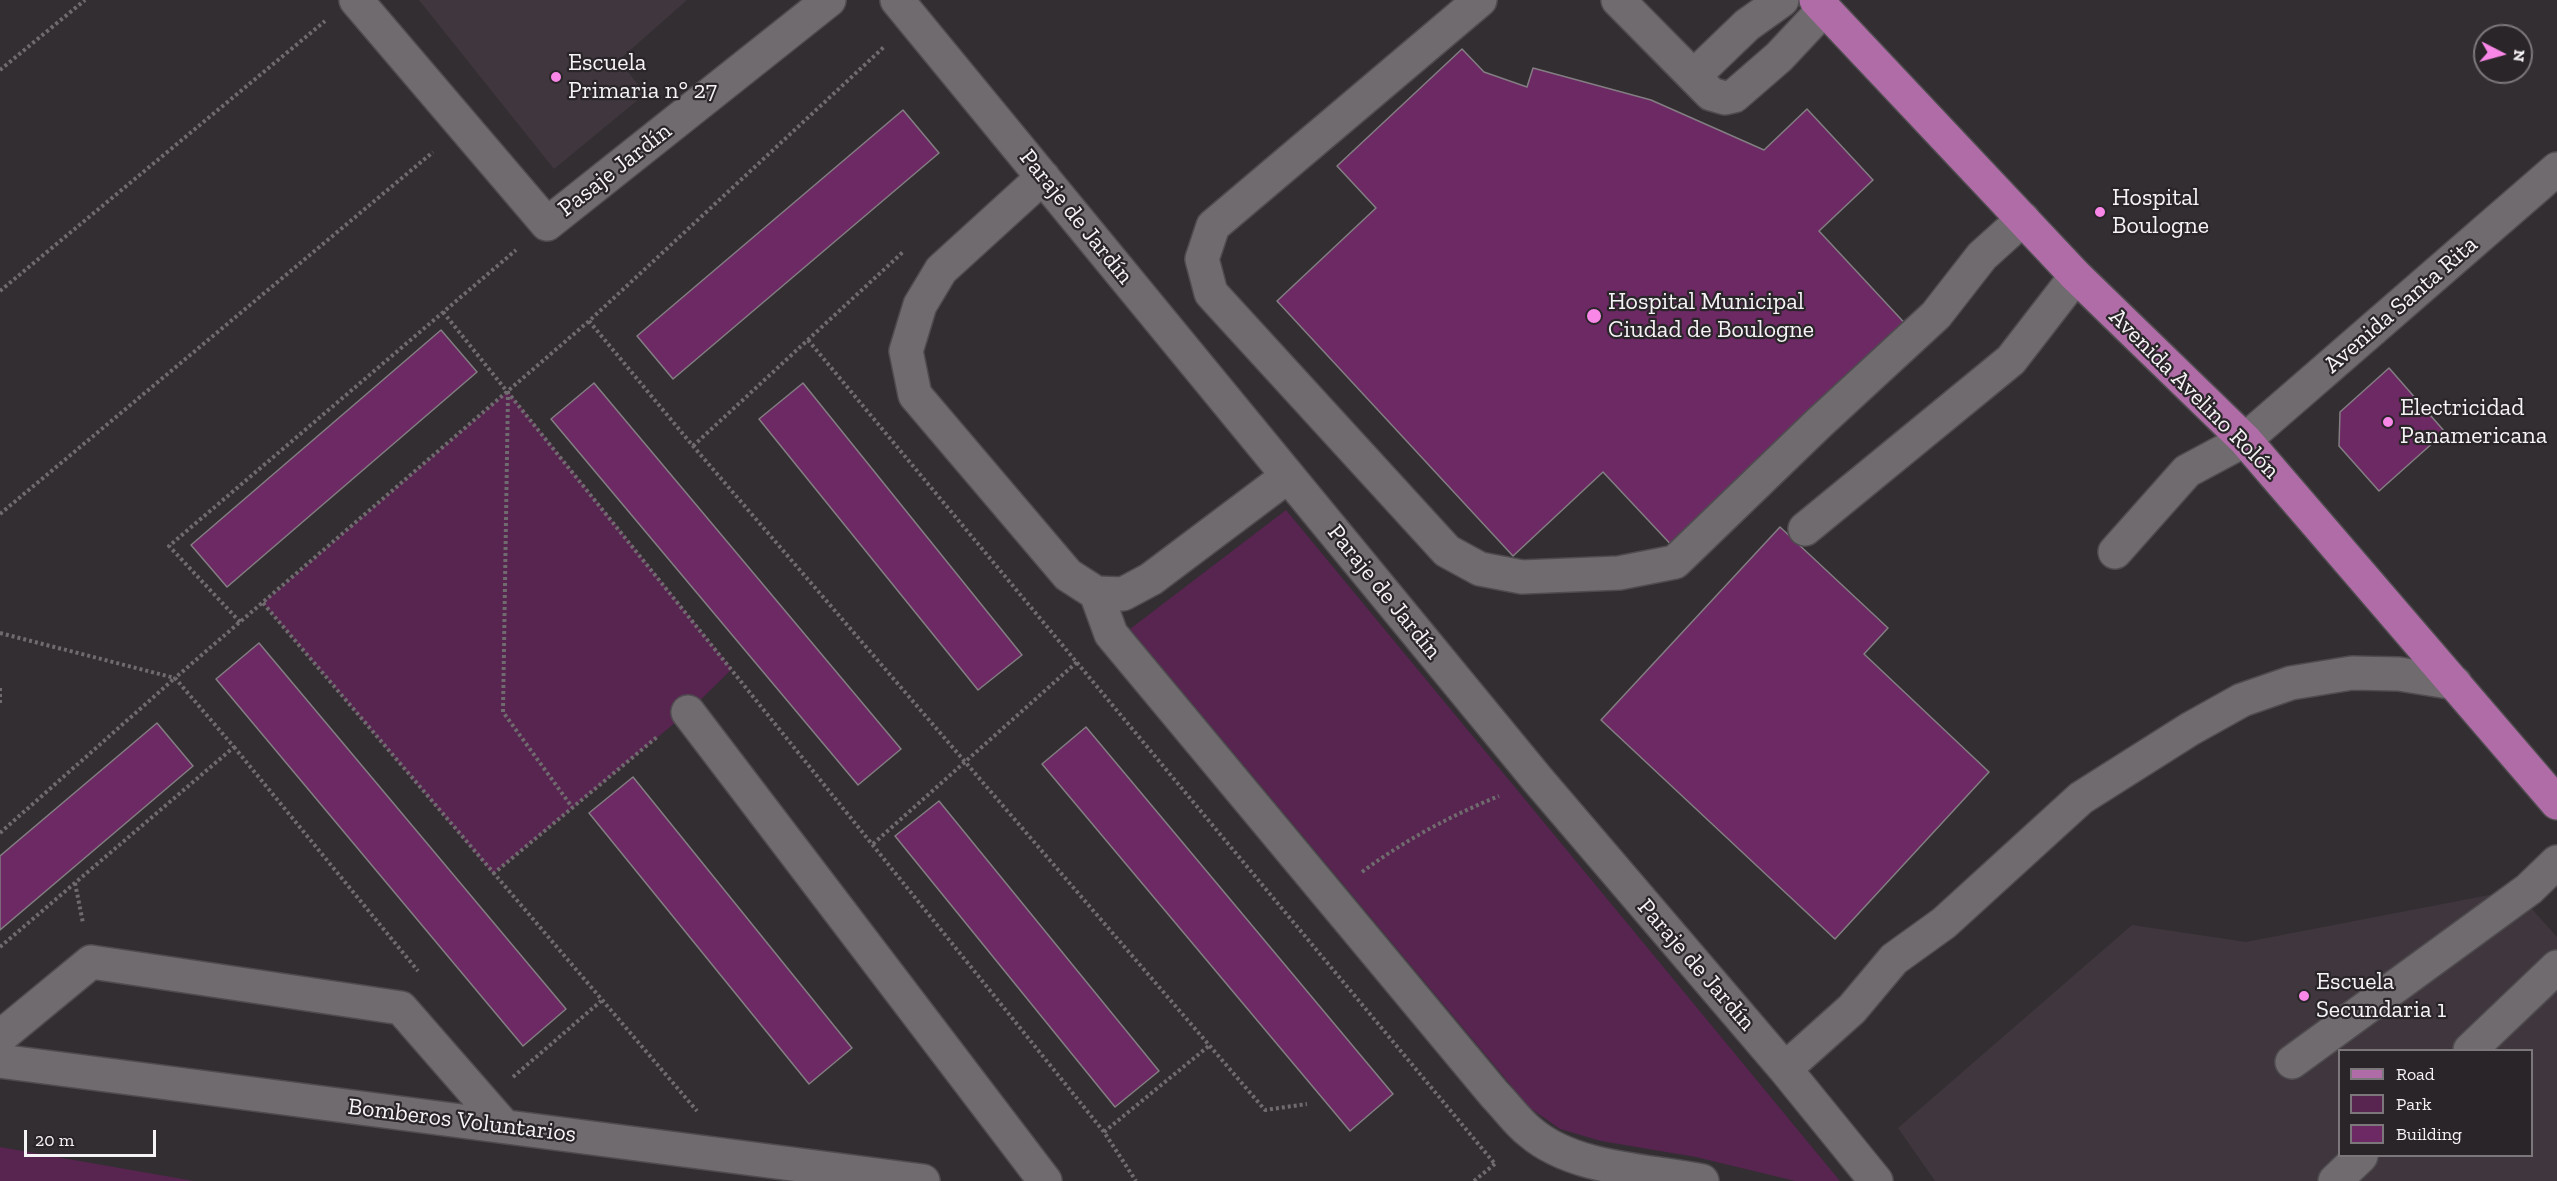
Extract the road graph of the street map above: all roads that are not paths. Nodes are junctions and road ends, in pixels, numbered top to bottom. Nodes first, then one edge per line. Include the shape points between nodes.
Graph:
1 (829, 0) edge
2 (1480, 0) edge
3 (1618, 0) edge
4 (1782, 0) edge
5 (1820, 5) edge
6 (344, 8) edge
7 (905, 10) edge
8 (1694, 76) junction
9 (2557, 169) edge
10 (1043, 177) junction
11 (2023, 219) junction
12 (2076, 276) junction
13 (2245, 441) junction
14 (1288, 476) junction
15 (1805, 530) dead end
16 (2115, 552) dead end
17 (1096, 593) junction
18 (2455, 683) junction
19 (688, 712) road end
20 (2557, 803) edge
21 (2557, 862) edge
22 (2557, 967) edge
23 (0, 1037) edge
24 (2471, 1049) edge
25 (0, 1061) edge
26 (2292, 1062) dead end
27 (1785, 1069) junction
28 (504, 1126) junction
29 (2359, 1157) edge
30 (923, 1181) edge
31 (1045, 1181) edge
32 (1702, 1181) edge
33 (1876, 1181) edge
34 (2335, 1181) edge

1 - 6 street, Pasaje Jardín via 547,224 464,126
2 - 11 street via 1213,226 1202,259 1211,293 1447,551 1480,569 1522,577 1619,573 1675,562 1936,315 1982,256
3 - 8 street
4 - 8 street via 1747,26
5 - 8 street via 1779,57 1734,96 1711,94
5 - 11 main road, Avenida Avelino Rolón
7 - 10 street, Paraje de Jardín
9 - 13 street, Avenida Santa Rita
10 - 14 street, Paraje de Jardín
10 - 17 street via 941,270 920,305 906,351 915,395 1068,575
11 - 12 main road, Avenida Avelino Rolón
12 - 13 main road, Avenida Avelino Rolón
12 - 15 street via 2011,360
13 - 16 street, Avenida Santa Rita via 2187,471
13 - 18 main road, Avenida Avelino Rolón
14 - 17 street via 1151,579 1123,594
14 - 27 street, Paraje de Jardín via 1538,780
17 - 32 street via 1111,634 1530,1133 1564,1153 1616,1168
18 - 20 main road, Avenida Avelino Rolón
18 - 27 street via 2399,674 2352,673 2292,683 2242,700 2190,729 2081,798 1944,923 1894,959 1852,1009
19 - 31 street
21 - 26 street via 2529,889
22 - 24 street
23 - 28 street via 91,962 401,1008
25 - 28 street, Bomberos Voluntarios
27 - 33 street, Paraje de Jardín
28 - 30 street, Bomberos Voluntarios
29 - 34 street

